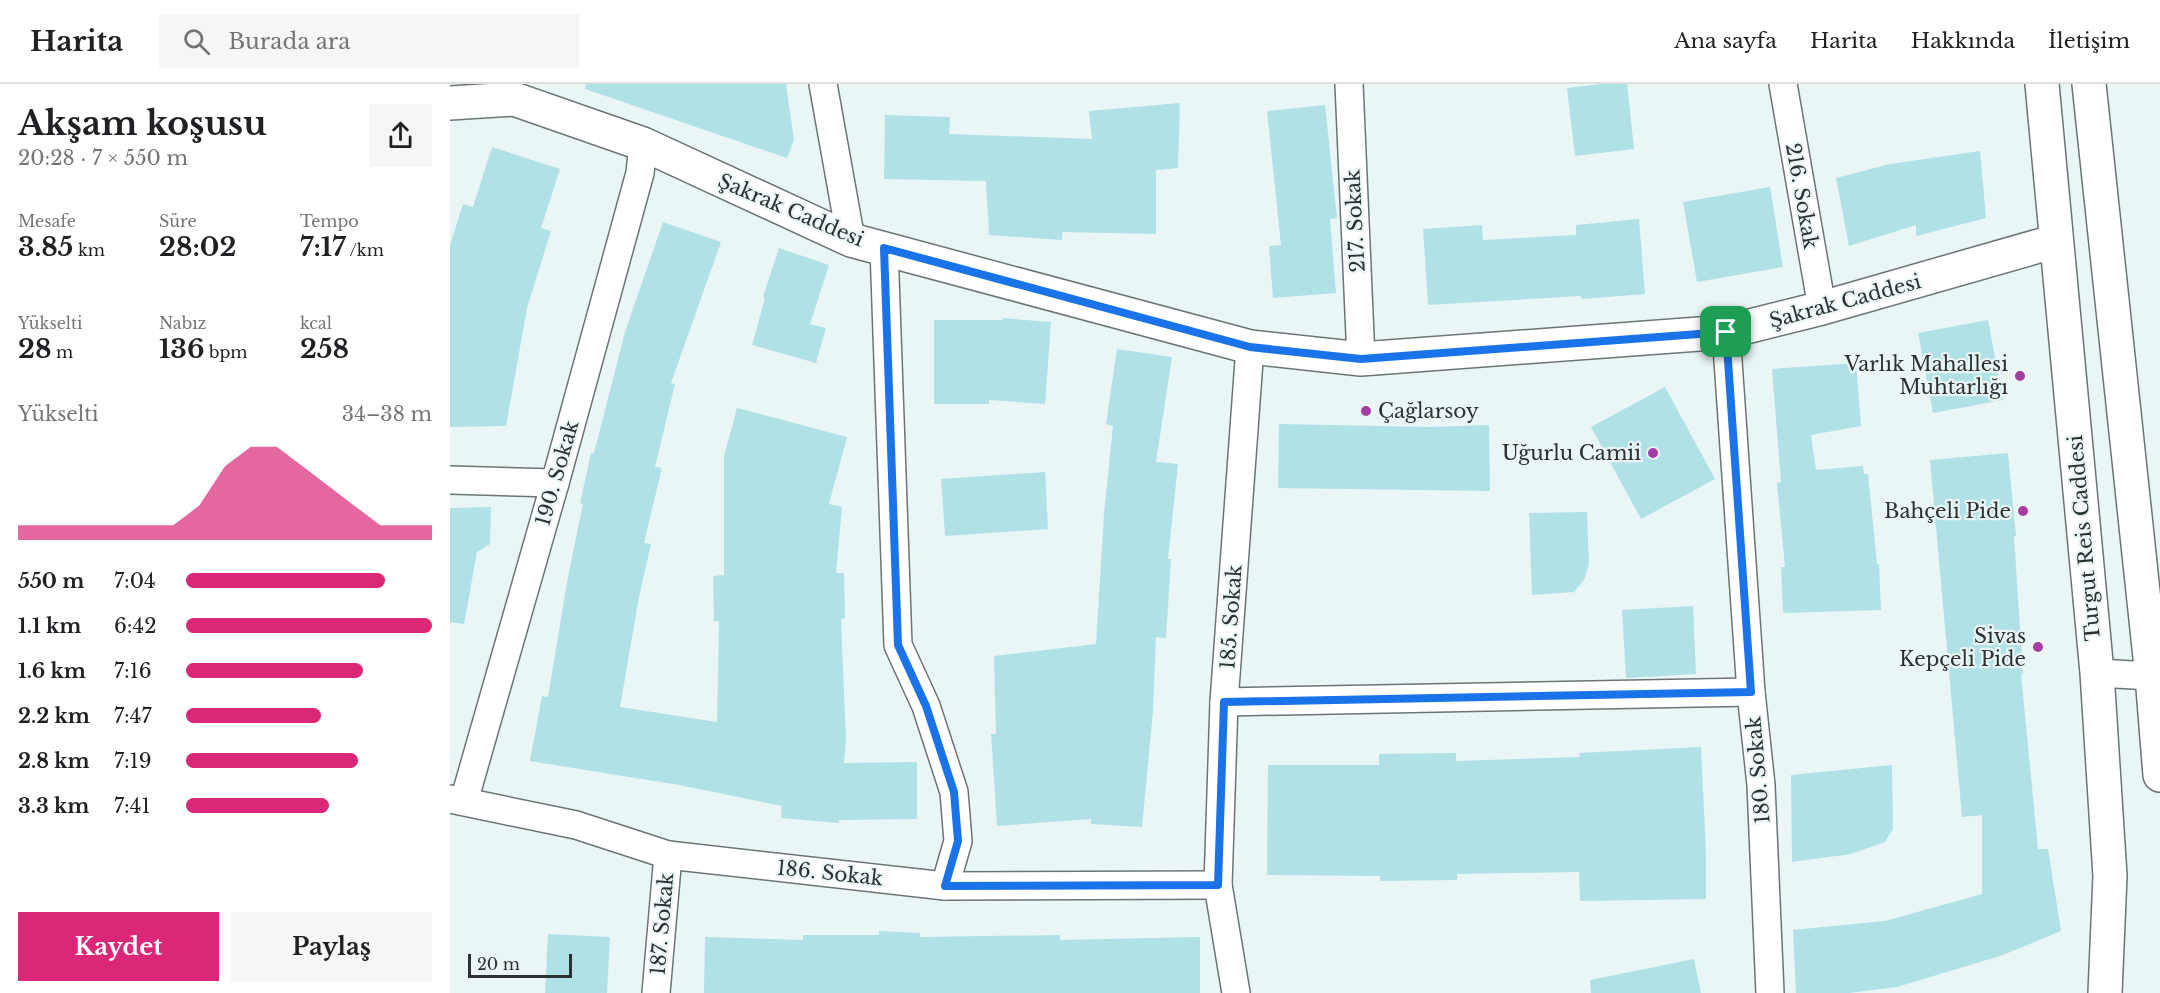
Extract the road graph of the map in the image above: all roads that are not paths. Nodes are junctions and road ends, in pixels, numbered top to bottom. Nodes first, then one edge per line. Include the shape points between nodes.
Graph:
1 (823, 84) edge
2 (1349, 84) edge
3 (1783, 84) edge
4 (2042, 84) edge
5 (2089, 84) edge
6 (460, 96) edge
7 (643, 144) junction
8 (851, 240) junction
9 (2056, 241) junction
10 (884, 248) junction
11 (1821, 308) junction
12 (1726, 332) junction
13 (1250, 347) junction
14 (1361, 359) junction
15 (450, 480) edge
16 (555, 483) junction
17 (2097, 673) junction
18 (2156, 675) edge
19 (1751, 692) junction
20 (1224, 702) junction
21 (2160, 775) edge
22 (457, 800) edge
23 (668, 855) junction
24 (1218, 885) junction
25 (945, 886) junction
26 (656, 993) edge
27 (1236, 993) edge
28 (1770, 993) edge
29 (2105, 993) edge

1 - 8 street
2 - 14 street, 217. Sokak
3 - 11 street, 216. Sokak
4 - 9 street, Turgut Reis Caddesi
5 - 18 street
6 - 7 street, Şakrak Caddesi via 514,99
7 - 8 street, Şakrak Caddesi
7 - 16 street, 190. Sokak via 640,173
8 - 10 street, Şakrak Caddesi
9 - 11 street, Şakrak Caddesi
9 - 17 street, Turgut Reis Caddesi
10 - 13 street, Şakrak Caddesi
10 - 25 street via 898,645 926,706 954,792 958,841
11 - 12 street, Şakrak Caddesi
12 - 14 street, Şakrak Caddesi
12 - 19 street, 180. Sokak
13 - 14 street, Şakrak Caddesi
13 - 20 street, 185. Sokak
15 - 16 street
16 - 22 street, 190. Sokak
17 - 18 street
17 - 29 street, Turgut Reis Caddesi via 2110,876
18 - 21 street
19 - 20 street
19 - 28 street, 180. Sokak via 1761,785
20 - 24 street, 185. Sokak
22 - 23 street, 186. Sokak via 576,825
23 - 25 street, 186. Sokak
23 - 26 street, 187. Sokak
24 - 25 street, 186. Sokak
24 - 27 street, 185. Sokak

